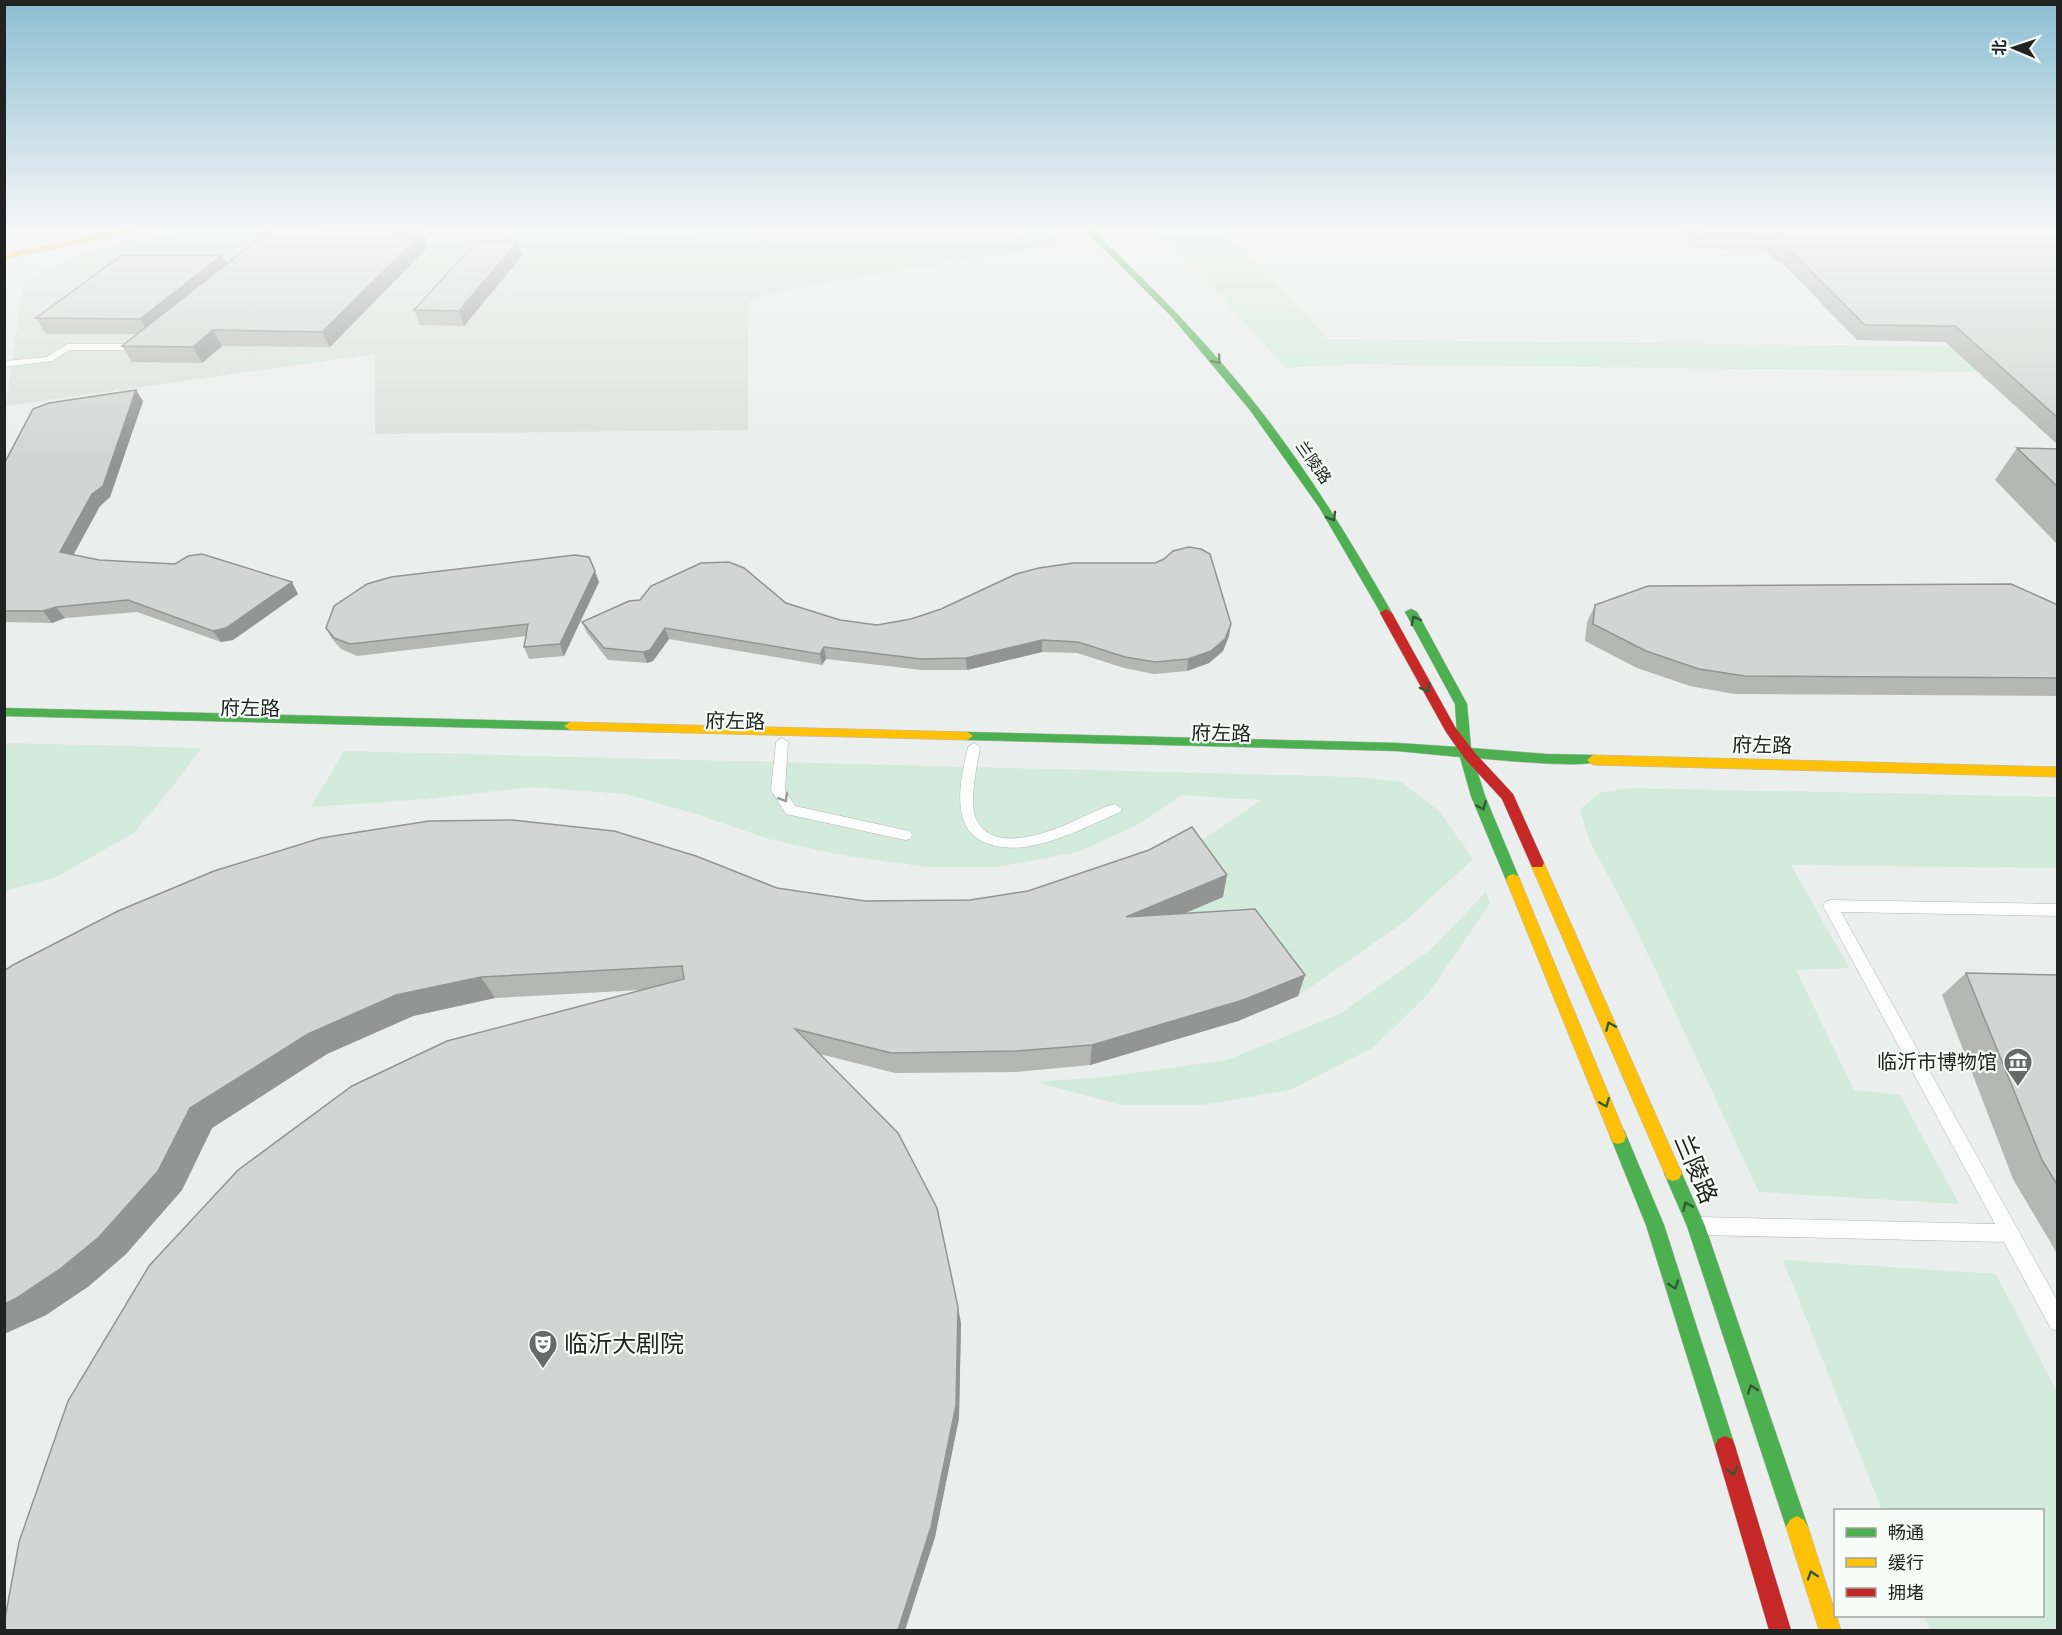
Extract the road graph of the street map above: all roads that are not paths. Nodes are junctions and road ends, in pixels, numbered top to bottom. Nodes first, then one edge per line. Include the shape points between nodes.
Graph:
1 (1167, 305) edge
2 (149, 341) edge
3 (4, 364) edge
4 (1406, 604) dead end
5 (4, 712) edge
6 (4, 722) edge
7 (782, 742) junction
8 (974, 747) junction
9 (1465, 751) junction
10 (2058, 762) edge
11 (2058, 772) edge
12 (1115, 809) dead end
13 (905, 835) dead end
14 (2058, 910) edge
15 (1696, 1226) junction
16 (2008, 1233) junction
17 (2058, 1322) edge
18 (1780, 1630) edge
19 (1830, 1630) edge

1 -> 9 street, 兰陵路 via 1252,403 1324,503 1433,702
2 - 3 lane via 140,349 68,347 49,359
9 -> 4 street, 兰陵路 via 1461,704
5 - 9 street, 府左路
6 - 7 street, 府左路
7 - 8 street, 府左路
7 -> 13 lane via 778,790 791,810
8 - 9 street, 府左路 via 1402,758
8 - 12 lane via 968,796 972,825 987,839 1016,843 1048,838
9 - 10 street, 府左路 via 1540,748
9 - 11 street, 府左路 via 1546,759
15 -> 9 street, 兰陵路 via 1508,797
9 -> 18 street, 兰陵路 via 1478,796 1655,1225
14 - 16 lane via 1830,906
15 - 16 lane
19 -> 15 street, 兰陵路
16 - 17 lane

